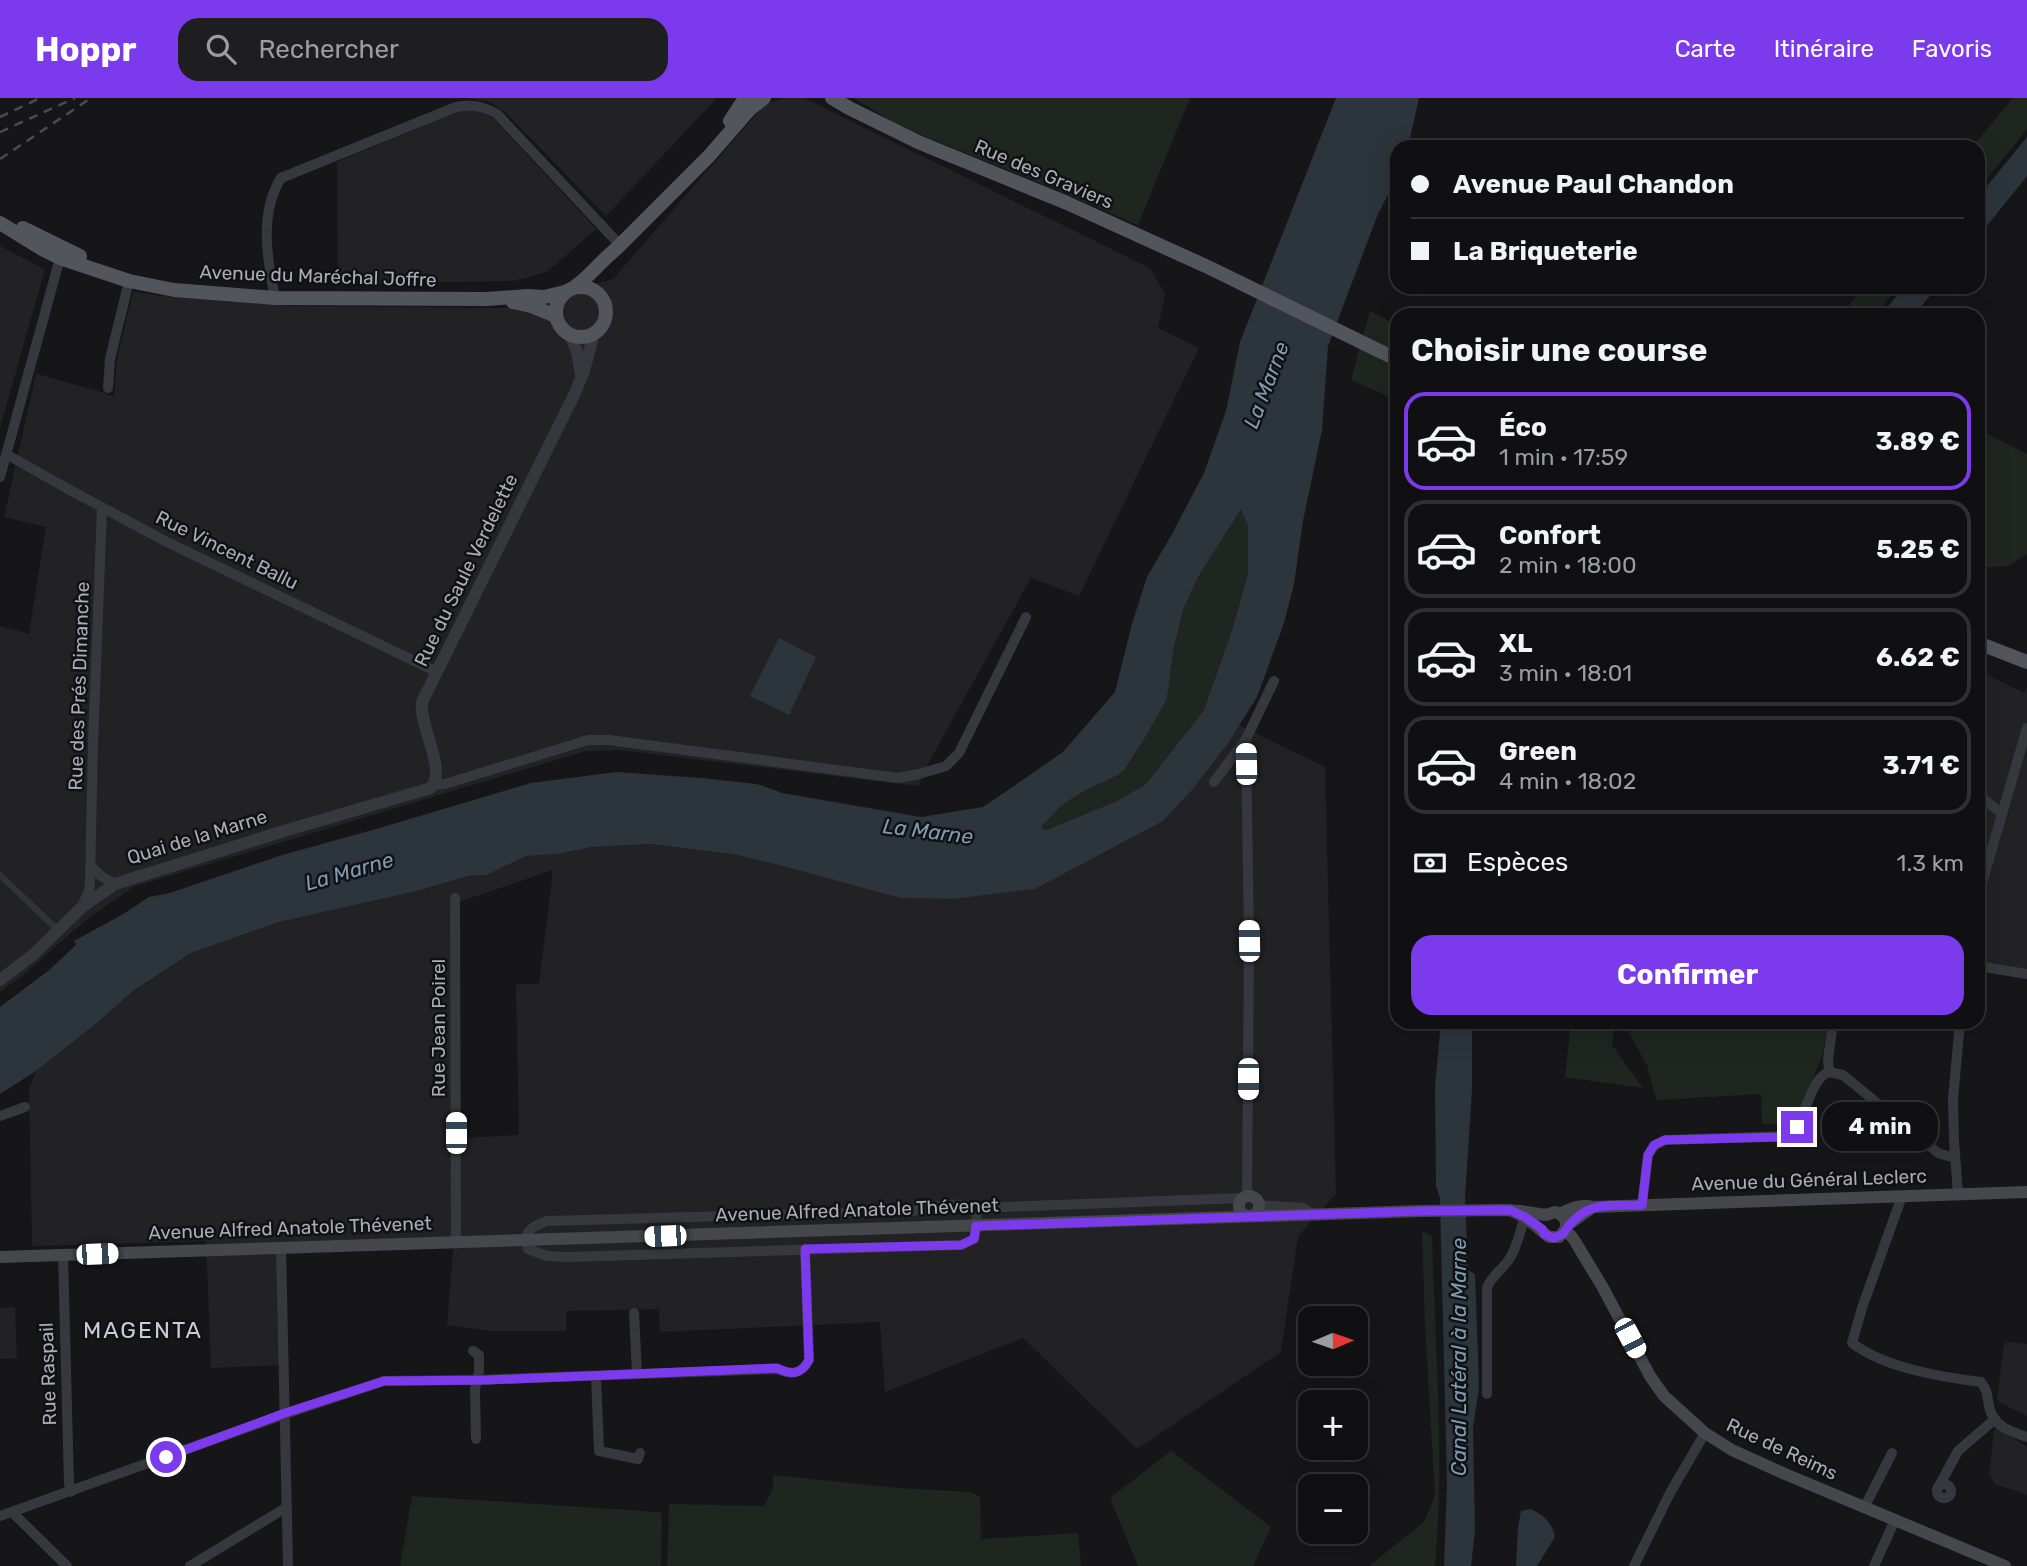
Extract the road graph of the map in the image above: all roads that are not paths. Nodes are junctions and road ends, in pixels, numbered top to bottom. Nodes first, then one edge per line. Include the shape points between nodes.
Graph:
1 (745, 98) edge
2 (764, 98) edge
3 (832, 98) edge
4 (846, 98) edge
5 (863, 114) junction
6 (688, 175) junction
7 (0, 221) edge
8 (618, 247) junction
9 (60, 258) junction
10 (108, 274) junction
11 (129, 281) junction
12 (570, 289) junction
13 (275, 298) junction
14 (602, 298) junction
15 (487, 299) junction
16 (556, 316) junction
17 (594, 333) junction
18 (570, 335) junction
19 (1390, 356) edge
20 (581, 379) junction
21 (108, 388) dead end
22 (6, 454) junction
23 (0, 477) edge
24 (102, 508) junction
25 (1026, 617) dead end
26 (1985, 638) edge
27 (1985, 646) edge
28 (2027, 654) edge
29 (2027, 662) edge
30 (437, 672) junction
31 (1273, 681) dead end
32 (2027, 728) edge
33 (1246, 738) junction
34 (1214, 782) dead end
35 (434, 785) junction
36 (1985, 800) edge
37 (2002, 814) junction
38 (91, 866) junction
39 (1985, 873) edge
40 (115, 884) junction
41 (455, 898) dead end
42 (82, 907) junction
43 (1985, 968) edge
44 (2027, 974) edge
45 (0, 980) edge
46 (1832, 1029) edge
47 (1958, 1029) edge
48 (1829, 1072) junction
49 (25, 1107) dead end
50 (0, 1116) edge
51 (1955, 1158) junction
52 (2027, 1192) edge
53 (1958, 1194) junction
54 (1902, 1196) junction
55 (1245, 1205) junction
56 (1258, 1205) joint
57 (1642, 1205) junction
58 (1593, 1207) junction
59 (975, 1208) junction
60 (1499, 1210) junction
61 (1313, 1214) junction
62 (1560, 1214) junction
63 (1546, 1215) junction
64 (1525, 1217) junction
65 (976, 1226) junction
66 (1566, 1228) junction
67 (1542, 1229) junction
68 (1554, 1238) junction
69 (525, 1241) junction
70 (456, 1242) junction
71 (281, 1248) junction
72 (805, 1249) junction
73 (63, 1255) junction
74 (0, 1257) edge
75 (1583, 1257) junction
76 (634, 1313) dead end
77 (473, 1351) dead end
78 (637, 1374) junction
79 (596, 1376) junction
80 (476, 1380) junction
81 (1487, 1394) dead end
82 (285, 1413) junction
83 (1995, 1419) junction
84 (1705, 1433) junction
85 (2027, 1437) edge
86 (476, 1439) dead end
87 (640, 1453) dead end
88 (1892, 1453) dead end
89 (1939, 1486) dead end
90 (71, 1492) junction
91 (288, 1507) junction
92 (1864, 1508) junction
93 (13, 1513) junction
94 (0, 1516) edge
95 (1895, 1520) junction
96 (67, 1566) edge
97 (190, 1566) edge
98 (288, 1566) edge
99 (1634, 1566) edge
100 (1874, 1566) edge
101 (2005, 1566) edge

1 - 6 main road
2 - 6 main road
3 - 5 main road, Rue des Graviers
4 - 5 main road, Rue des Graviers
5 - 19 main road, Rue des Graviers via 918,142 1067,202
6 - 8 main road
7 - 9 main road, Avenue du Maréchal Joffre
7 - 10 main road, Avenue du Maréchal Joffre via 90,261
8 - 12 main road
8 - 13 street via 497,114 466,105 281,178 268,208 267,245
8 - 14 main road via 603,274
9 - 10 main road, Avenue du Maréchal Joffre
9 - 22 street
10 - 11 main road, Avenue du Maréchal Joffre
11 - 13 main road, Avenue du Maréchal Joffre via 174,290
11 - 21 street via 110,359
12 - 14 main road via 591,288
12 - 15 main road, Avenue du Maréchal Joffre via 544,297
12 - 16 main road via 557,303
13 - 15 main road, Avenue du Maréchal Joffre
14 - 17 main road via 606,312
15 - 16 main road, Avenue du Maréchal Joffre via 531,306
16 - 18 main road
17 - 18 main road
17 - 20 street, Rue du Saule Verdelette
18 - 20 street
20 - 30 street, Rue du Saule Verdelette
22 - 23 street
22 - 24 street, Rue Vincent Ballu
24 - 30 street, Rue Vincent Ballu
24 - 38 street, Rue des Prés Dimanche
25 - 35 street via 960,753 946,766 919,774 898,778 588,740
26 - 28 main road
27 - 29 main road
30 - 35 street, Rue du Saule Verdelette via 421,710 436,771
31 - 33 street
32 - 37 street
33 - 34 street
33 - 55 street
35 - 40 street, Quai de la Marne
36 - 37 street
37 - 39 street
38 - 40 street
38 - 42 street, Rue des Prés Dimanche
40 - 42 street, Quai de la Marne
41 - 70 street, Rue Jean Poirel
42 - 45 street, Quai de la Marne
43 - 44 street
46 - 48 street
47 - 51 street via 1952,1099
48 - 51 street via 1843,1075 1938,1153
48 - 57 street via 1820,1077 1797,1127 1784,1136 1665,1140 1654,1145 1648,1155
49 - 50 street
51 - 53 street
52 - 53 main road, Avenue du Général Leclerc
53 - 54 main road, Avenue du Général Leclerc
54 - 57 main road, Avenue du Général Leclerc
54 - 83 street via 1852,1343 1899,1366 1937,1377 1981,1382
55 - 56 main road via 1256,1213
55 - 59 street
55 - 61 main road, Avenue Alfred Anatole Thévenet
55 - 65 main road, Avenue Alfred Anatole Thévenet via 1223,1217
56 - 61 street via 1303,1208
57 - 58 main road, Avenue du Général Leclerc
58 - 62 main road, Avenue du Général Leclerc via 1578,1206
58 - 66 main road
59 - 65 street
59 - 69 street via 964,1204 913,1211 547,1221 534,1225
60 - 61 main road, Avenue Alfred Anatole Thévenet
60 - 63 main road, Avenue Alfred Anatole Thévenet
60 - 64 main road
62 - 63 main road
62 - 66 main road
63 - 67 main road
64 - 67 main road
64 - 81 street via 1507,1262 1487,1288
65 - 69 main road, Avenue Alfred Anatole Thévenet
65 - 72 street via 974,1239 961,1245
66 - 68 main road
66 - 75 main road, Rue de Reims
67 - 68 main road
68 - 75 main road, Rue de Reims
69 - 70 main road, Avenue Alfred Anatole Thévenet
69 - 72 street via 528,1249 568,1257
70 - 71 main road, Avenue Alfred Anatole Thévenet
71 - 73 main road, Avenue Alfred Anatole Thévenet
71 - 82 street
72 - 78 street via 809,1360 802,1371
73 - 74 main road, Avenue Alfred Anatole Thévenet
73 - 90 street, Rue Raspail
75 - 84 main road, Rue de Reims via 1650,1376 1664,1396
76 - 78 street
77 - 80 street via 479,1355
78 - 79 street
79 - 80 street
79 - 87 street via 599,1451 638,1459
80 - 82 street via 384,1381
80 - 86 street
82 - 90 street
82 - 91 street
83 - 85 street via 2005,1429
83 - 89 street via 1958,1451
84 - 92 main road, Rue de Reims via 1732,1450
84 - 99 street
88 - 92 street
90 - 93 street
91 - 97 street
91 - 98 street
92 - 95 main road, Rue de Reims
93 - 94 street
93 - 96 street
95 - 100 street
95 - 101 main road, Rue de Reims

